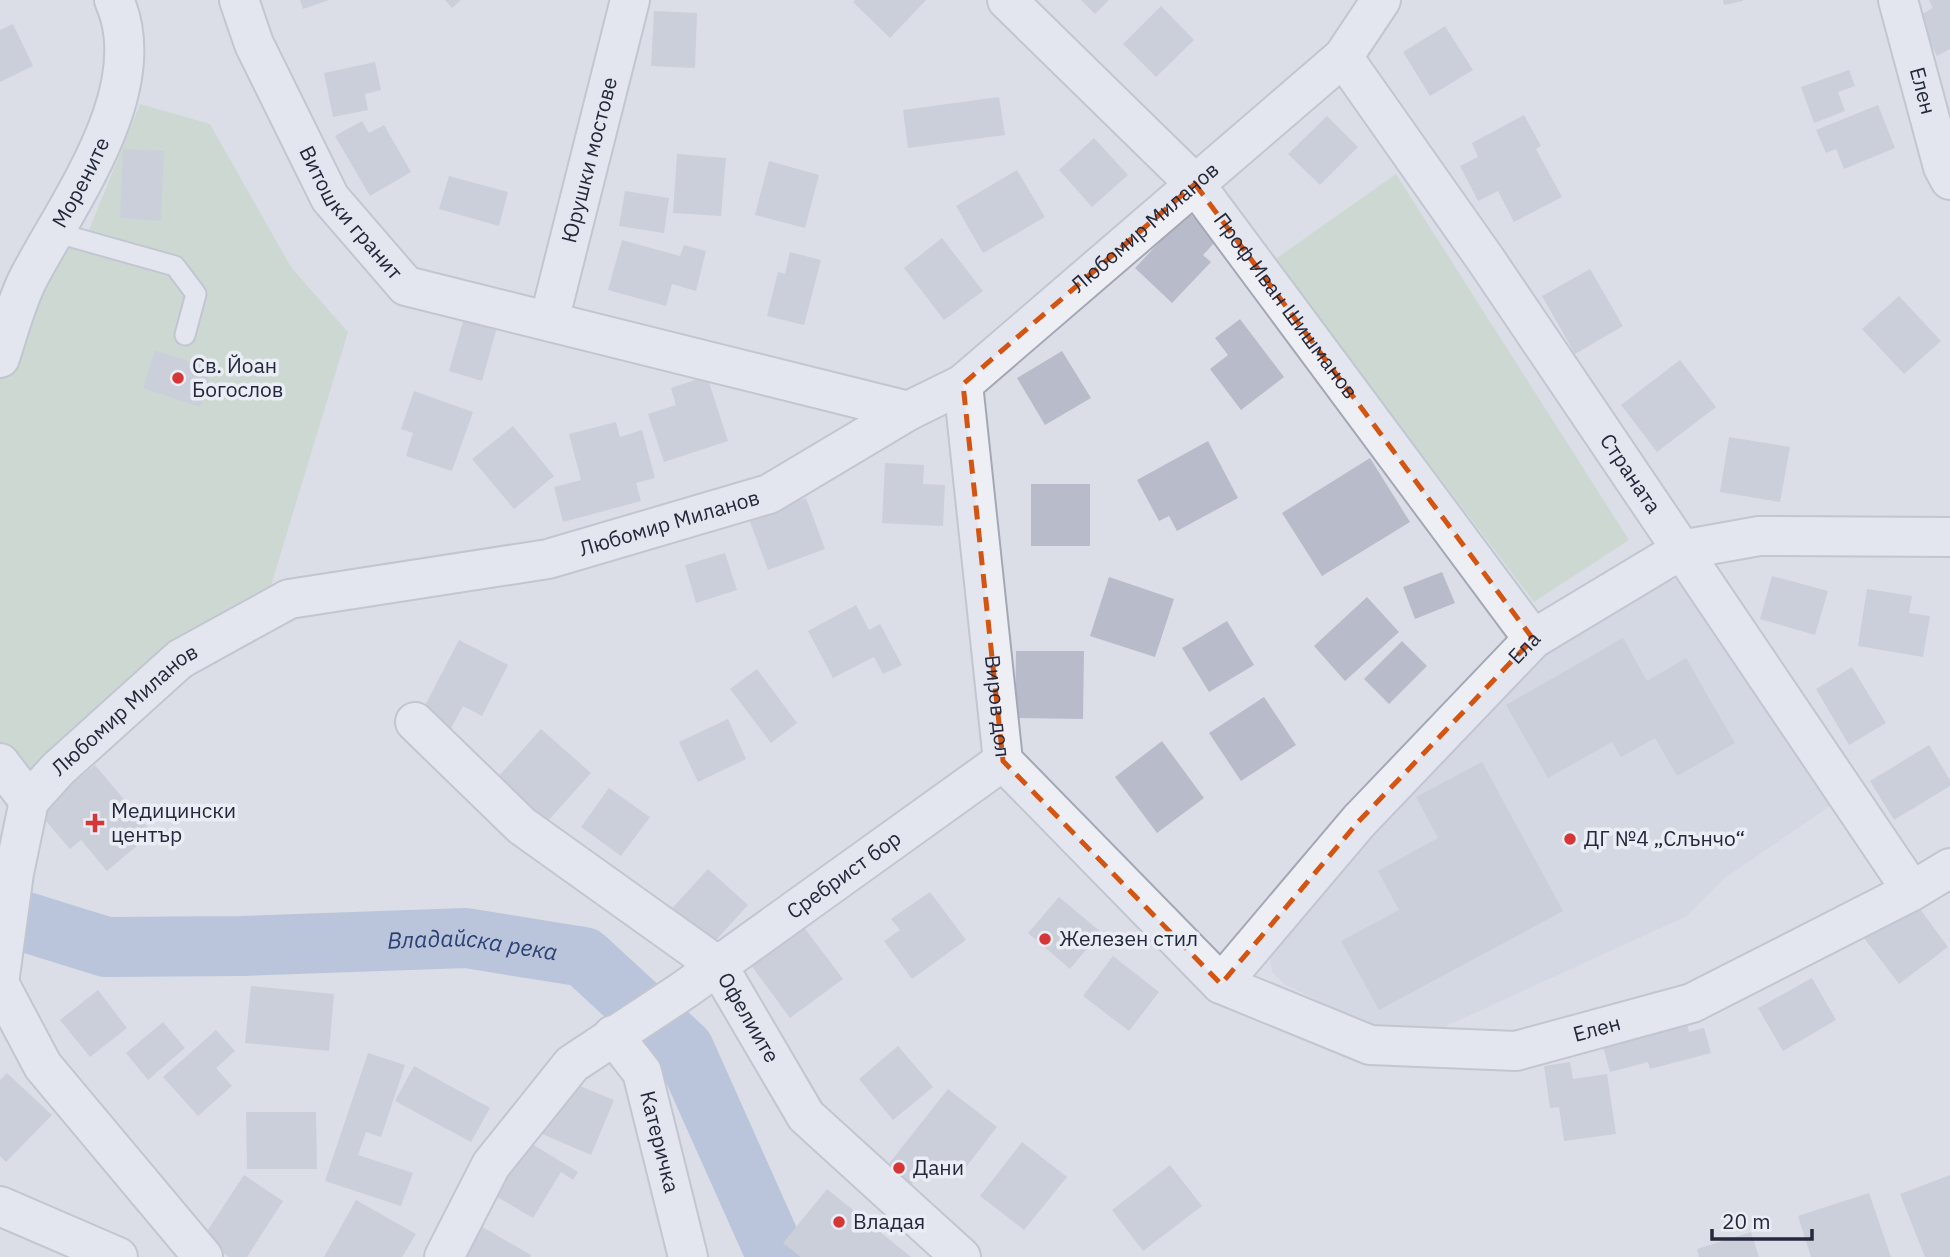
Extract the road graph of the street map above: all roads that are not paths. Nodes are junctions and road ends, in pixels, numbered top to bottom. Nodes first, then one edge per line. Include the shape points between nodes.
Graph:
1 (114, 0) edge
2 (239, 0) edge
3 (630, 0) edge
4 (1007, 0) edge
5 (1381, 0) edge
6 (1898, 0) edge
7 (1343, 57) junction
8 (1950, 180) edge
9 (1195, 184) junction
10 (54, 232) junction
11 (549, 321) junction
12 (185, 335) dead end
13 (0, 358) edge
14 (963, 384) junction
15 (908, 411) junction
16 (1950, 537) edge
17 (1681, 550) junction
18 (1533, 639) junction
19 (415, 722) dead end
20 (1003, 761) junction
21 (0, 763) edge
22 (29, 801) junction
23 (1938, 878) edge
24 (718, 966) junction
25 (0, 976) edge
26 (1221, 984) junction
27 (0, 985) edge
28 (613, 1035) junction
29 (0, 1206) edge
30 (61, 1246) edge
31 (118, 1257) edge
32 (203, 1257) edge
33 (443, 1257) edge
34 (688, 1257) edge
35 (961, 1257) edge

1 - 10 street, Морените via 123,19 122,86 92,167
2 - 11 street, Витошки гранит via 254,44 330,198 406,286
3 - 11 street, Юрушки мостове
4 - 9 street, Проф Иван Шишманов
5 - 7 street, Любомир Миланов
6 - 8 street, Елен
7 - 9 street, Любомир Миланов
7 - 17 street, Страната
9 - 14 street, Любомир Миланов
9 - 18 street, Проф Иван Шишманов
10 - 12 lane via 176,266 196,295
10 - 13 street, Морените via 28,280
11 - 15 street
14 - 15 street, Любомир Миланов
14 - 20 street, Виров дол
15 - 22 street, Любомир Миланов via 769,494 548,559 289,599 180,659
16 - 17 street, Ела via 1759,536
17 - 18 street, Ела
17 - 23 street, Страната
18 - 26 street, Ела via 1359,821
19 - 24 street, Офелиите via 522,826
20 - 24 street, Сребрист бор
20 - 26 street, Виров дол
21 - 22 street
22 - 25 street
23 - 26 street, Елен via 1692,1003 1516,1051 1370,1045
24 - 28 street, Сребрист бор
24 - 35 street, Офелиите via 806,1116
27 - 32 street via 43,1066
28 - 33 street via 572,1064 491,1165
28 - 34 street, Катеричка via 642,1072
29 - 30 street
30 - 31 street

